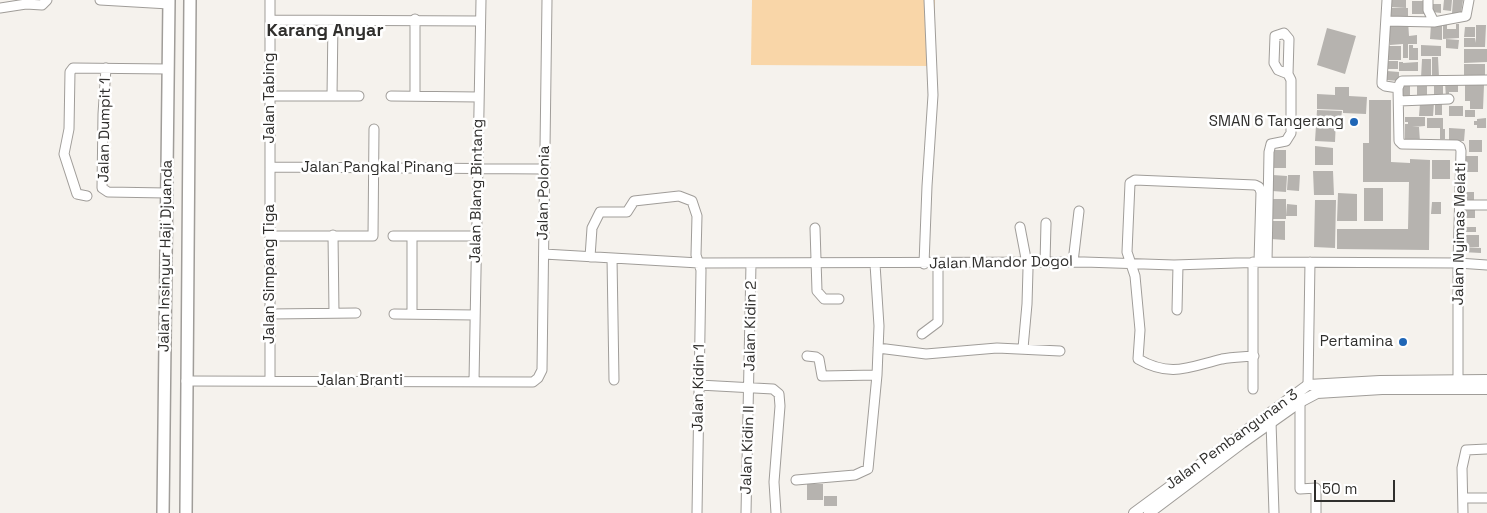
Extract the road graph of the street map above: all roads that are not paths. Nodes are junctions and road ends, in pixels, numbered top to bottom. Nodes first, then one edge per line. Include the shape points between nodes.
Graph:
1 (47, 0) edge
2 (100, 0) edge
3 (190, 0) edge
4 (270, 0) edge
5 (480, 0) edge
6 (546, 0) edge
7 (930, 0) edge
8 (1387, 0) edge
9 (1428, 0) edge
10 (1469, 0) edge
11 (169, 2) edge
12 (0, 8) edge
13 (270, 20) junction
14 (416, 20) junction
15 (480, 20) junction
16 (333, 21) junction
17 (1386, 21) junction
18 (1434, 22) junction
19 (106, 68) junction
20 (168, 68) junction
21 (1288, 74) dead end
22 (1487, 80) edge
23 (1398, 88) junction
24 (415, 95) junction
25 (270, 96) junction
26 (332, 96) junction
27 (360, 96) dead end
28 (391, 96) dead end
29 (479, 97) junction
30 (1448, 99) dead end
31 (1399, 101) junction
32 (374, 129) dead end
33 (270, 167) junction
34 (373, 167) junction
35 (478, 168) junction
36 (544, 169) junction
37 (166, 193) junction
38 (87, 196) dead end
39 (1460, 205) junction
40 (1487, 205) edge
41 (166, 210) junction
42 (188, 211) junction
43 (1079, 211) dead end
44 (1046, 223) dead end
45 (1020, 227) dead end
46 (815, 228) dead end
47 (166, 235) junction
48 (333, 235) junction
49 (187, 236) junction
50 (270, 236) junction
51 (393, 236) dead end
52 (412, 236) junction
53 (477, 236) junction
54 (544, 254) junction
55 (590, 256) junction
56 (612, 258) junction
57 (1073, 262) junction
58 (1260, 262) junction
59 (1310, 262) junction
60 (698, 263) junction
61 (752, 263) junction
62 (1026, 263) junction
63 (1045, 263) junction
64 (1130, 263) junction
65 (1458, 263) junction
66 (816, 264) junction
67 (875, 264) junction
68 (924, 264) junction
69 (938, 264) junction
70 (1178, 265) junction
71 (1487, 265) edge
72 (839, 299) dead end
73 (1177, 310) dead end
74 (334, 313) junction
75 (356, 313) dead end
76 (270, 314) junction
77 (394, 314) dead end
78 (412, 314) junction
79 (475, 315) junction
80 (922, 334) dead end
81 (878, 348) junction
82 (1023, 348) junction
83 (1060, 351) dead end
84 (807, 356) dead end
85 (1254, 356) junction
86 (877, 375) junction
87 (270, 380) junction
88 (614, 380) dead end
89 (1487, 380) edge
90 (186, 381) junction
91 (474, 381) junction
92 (533, 382) joint
93 (1426, 384) junction
94 (1458, 384) junction
95 (699, 385) junction
96 (1308, 385) junction
97 (750, 388) junction
98 (1253, 389) dead end
99 (1487, 389) edge
100 (1300, 402) junction
101 (1271, 422) junction
102 (1240, 440) junction
103 (1487, 450) edge
104 (796, 480) dead end
105 (1463, 498) junction
106 (1487, 498) edge
107 (164, 513) edge
108 (186, 513) edge
109 (697, 513) edge
110 (746, 513) edge
111 (776, 513) edge
112 (1134, 513) edge
113 (1150, 513) edge
114 (1274, 513) edge
115 (1316, 513) edge
116 (1463, 513) edge

1 - 12 street via 42,5
2 - 11 street
3 - 42 main road, Jalan Insinyur Haji Djuanda
4 - 13 street, Jalan Tabing
5 - 15 street, Jalan Blang Bintang
6 - 36 street, Jalan Polonia
7 - 68 street via 933,95
8 - 17 street
9 - 18 street via 1428,10
10 - 18 street via 1466,16
11 - 20 main road, Jalan Insinyur Haji Djuanda
13 - 16 street
13 - 25 street, Jalan Tabing
14 - 15 street
14 - 16 street
14 - 24 street
15 - 29 street, Jalan Blang Bintang
16 - 26 street
17 - 18 street
17 - 23 street via 1382,84
19 - 20 street
19 - 37 street, Jalan Dumpit 1 via 102,188 108,192
19 - 38 street via 73,68 70,72 64,154 77,194
20 - 37 main road, Jalan Insinyur Haji Djuanda
21 - 58 street via 1292,80 1291,133 1286,141 1270,144
22 - 23 street via 1402,81
23 - 31 street, Jalan Nyimas Melati
24 - 28 street
24 - 29 street
25 - 26 street
25 - 33 street, Jalan Tabing
26 - 27 street
29 - 35 street, Jalan Blang Bintang
30 - 31 street
31 - 39 street, Jalan Nyimas Melati via 1398,138 1402,144 1460,147
32 - 34 street
33 - 34 street, Jalan Pangkal Pinang
33 - 50 street, Jalan Simpang Tiga
34 - 35 street, Jalan Pangkal Pinang
34 - 48 street via 373,236
35 - 36 street, Jalan Pangkal Pinang
35 - 53 street, Jalan Blang Bintang
36 - 54 street, Jalan Polonia
37 - 41 main road, Jalan Insinyur Haji Djuanda
39 - 40 street
39 - 65 street, Jalan Nyimas Melati
41 - 42 main road
41 - 47 main road, Jalan Insinyur Haji Djuanda
42 - 49 main road, Jalan Insinyur Haji Djuanda
43 - 57 street
44 - 63 street
45 - 62 street
46 - 66 street
47 - 49 main road
47 - 107 main road, Jalan Insinyur Haji Djuanda
48 - 50 street
48 - 74 street
49 - 90 main road, Jalan Insinyur Haji Djuanda
50 - 76 street, Jalan Simpang Tiga
51 - 52 street
52 - 53 street
52 - 78 street
53 - 79 street, Jalan Blang Bintang
54 - 55 street, Jalan Mandor Dogol
54 - 92 street, Jalan Polonia via 542,370
55 - 56 street, Jalan Mandor Dogol
55 - 60 street, Jalan Kidin 1 via 592,228 600,212 628,212 634,200 679,196 692,201 697,216
56 - 60 street, Jalan Mandor Dogol
56 - 88 street
57 - 63 street, Jalan Mandor Dogol
57 - 64 street, Jalan Mandor Dogol
58 - 59 street, Jalan Mandor Dogol
58 - 64 street via 1259,186 1189,181 1131,182 1127,252
58 - 70 street, Jalan Mandor Dogol
58 - 85 street
59 - 65 street, Jalan Mandor Dogol
59 - 96 street
60 - 61 street, Jalan Mandor Dogol
60 - 95 street, Jalan Kidin 1 via 701,270
61 - 66 street, Jalan Mandor Dogol
61 - 97 street, Jalan Kidin 2
62 - 63 street, Jalan Mandor Dogol
62 - 69 street, Jalan Mandor Dogol
62 - 82 street
64 - 70 street, Jalan Mandor Dogol
64 - 85 street via 1135,276 1140,330 1138,359 1151,366 1181,370 1224,359
65 - 71 street, Jalan Mandor Dogol
65 - 94 street, Jalan Nyimas Melati
66 - 67 street, Jalan Mandor Dogol
66 - 72 street via 817,292 824,299
67 - 68 street, Jalan Mandor Dogol
67 - 81 street
68 - 69 street, Jalan Mandor Dogol
69 - 80 street via 938,322
70 - 73 street
74 - 75 street
74 - 76 street
76 - 87 street, Jalan Simpang Tiga
77 - 78 street
78 - 79 street
79 - 91 street, Jalan Blang Bintang
81 - 82 street via 926,354
81 - 86 street
82 - 83 street
84 - 86 street via 819,359 822,376
85 - 98 street
86 - 104 street via 868,469 855,475
87 - 90 street, Jalan Branti
87 - 91 street, Jalan Branti
89 - 94 street
90 - 108 main road, Jalan Insinyur Haji Djuanda
91 - 92 street, Jalan Branti
93 - 94 street
93 - 96 street, Jalan Pembangunan 3
93 - 100 street, Jalan Pembangunan 3 via 1317,393
94 - 99 street
95 - 97 street
95 - 109 street, Jalan Kidin 1
96 - 102 street, Jalan Pembangunan 3
97 - 110 street, Jalan Kidin II
97 - 111 street via 774,389 779,394 774,482
100 - 101 street, Jalan Pembangunan 3
100 - 115 street via 1300,489 1316,488
101 - 102 street, Jalan Pembangunan 3
101 - 114 street
102 - 112 street, Jalan Pembangunan 3
102 - 113 street, Jalan Pembangunan 3
103 - 105 street via 1466,450 1462,468
105 - 106 street
105 - 116 street

